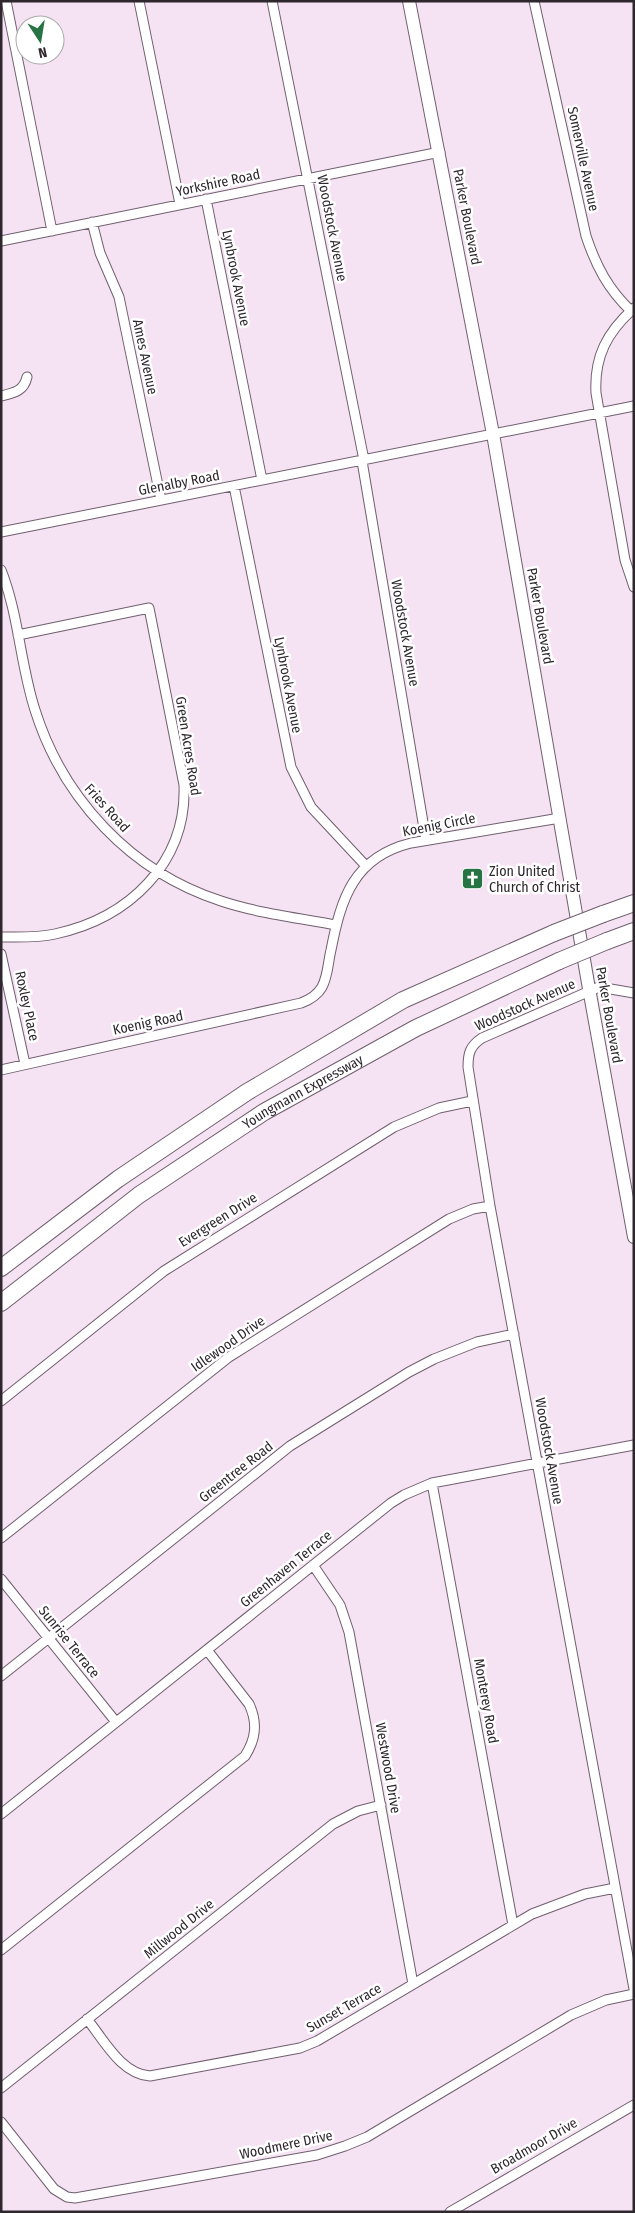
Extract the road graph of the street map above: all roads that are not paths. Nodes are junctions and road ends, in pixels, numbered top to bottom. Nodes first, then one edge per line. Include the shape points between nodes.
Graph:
1 (6, 1) edge
2 (139, 1) edge
3 (272, 1) edge
4 (409, 1) edge
5 (534, 1) edge
6 (440, 152) junction
7 (308, 178) junction
8 (206, 199) junction
9 (180, 204) junction
10 (92, 222) junction
11 (52, 231) junction
12 (1, 241) edge
13 (632, 309) edge
14 (27, 376) dead end
15 (1, 396) edge
16 (634, 406) edge
17 (599, 413) junction
18 (494, 434) junction
19 (363, 460) junction
20 (262, 480) junction
21 (234, 486) junction
22 (161, 500) junction
23 (1, 532) edge
24 (1, 570) edge
25 (634, 586) edge
26 (18, 635) junction
27 (560, 818) junction
28 (426, 840) junction
29 (366, 866) junction
30 (158, 872) junction
31 (634, 902) edge
32 (336, 925) junction
33 (634, 932) edge
34 (1, 937) edge
35 (1, 954) edge
36 (589, 992) junction
37 (634, 993) edge
38 (301, 1003) joint
39 (25, 1064) junction
40 (1, 1070) edge
41 (472, 1101) junction
42 (490, 1206) junction
43 (634, 1237) edge
44 (1, 1268) edge
45 (1, 1303) edge
46 (514, 1334) junction
47 (1, 1401) edge
48 (634, 1445) edge
49 (538, 1463) junction
50 (432, 1483) junction
51 (1, 1538) edge
52 (312, 1565) junction
53 (1, 1579) edge
54 (49, 1638) junction
55 (207, 1650) junction
56 (1, 1676) edge
57 (116, 1722) junction
58 (381, 1805) junction
59 (1, 1814) edge
60 (615, 1888) junction
61 (513, 1925) junction
62 (1, 1950) edge
63 (413, 1984) junction
64 (634, 1989) edge
65 (634, 1994) edge
66 (88, 2019) junction
67 (1, 2088) edge
68 (634, 2105) edge
69 (1, 2122) edge
70 (450, 2212) edge

1 - 11 street
2 - 9 street
3 - 7 street, Woodstock Avenue
4 - 6 street, Parker Boulevard
5 - 13 street, Somerville Avenue via 586,236 600,273 614,293
6 - 7 street, Yorkshire Road
6 - 18 street, Parker Boulevard
7 - 8 street, Yorkshire Road
7 - 19 street, Woodstock Avenue
8 - 9 street, Yorkshire Road
8 - 20 street, Lynbrook Avenue
9 - 10 street, Yorkshire Road
10 - 11 street, Yorkshire Road
10 - 22 street, Ames Avenue via 100,254 118,297
11 - 12 street, Yorkshire Road
13 - 17 street via 611,332 600,352 595,380
14 - 15 street via 20,390
16 - 17 street, Glenalby Road
17 - 18 street, Glenalby Road
17 - 25 street via 625,560
18 - 19 street, Glenalby Road
18 - 27 street, Parker Boulevard
19 - 20 street, Glenalby Road
19 - 28 street, Woodstock Avenue
20 - 21 street, Glenalby Road
21 - 22 street, Glenalby Road
21 - 29 street, Lynbrook Avenue via 291,767 311,807
22 - 23 street, Glenalby Road
24 - 26 street, Fries Road
26 - 30 street, Fries Road via 34,708 58,767 105,829
26 - 30 street, Green Acres Road via 149,608 184,785 179,833
27 - 28 street, Koenig Circle
27 - 36 street, Parker Boulevard
28 - 29 street, Koenig Circle via 395,847
29 - 32 street, Koenig Circle via 347,892
30 - 32 street, Fries Road via 198,893 222,901
30 - 34 street, Green Acres Road via 127,902 88,924 53,934
31 - 44 highway, Youngmann Expressway, bridge via 554,933 403,1000 247,1092 118,1179
32 - 38 street, Koenig Circle via 325,981 316,995
33 - 45 highway, Youngmann Expressway, bridge via 558,961 416,1028 264,1112 139,1195
35 - 39 street, Roxley Place
36 - 37 street, Woodstock Avenue via 599,987
36 - 41 street, Woodstock Avenue via 474,1043 468,1056
36 - 43 street, Parker Boulevard
38 - 39 street, Koenig Road
39 - 40 street, Koenig Road
41 - 42 street, Woodstock Avenue
41 - 47 street, Evergreen Drive via 439,1108 394,1127 164,1271
42 - 46 street, Woodstock Avenue
42 - 51 street, Idlewood Drive via 449,1219 229,1356
46 - 49 street, Woodstock Avenue
46 - 54 street, Greentree Road via 477,1342 434,1358 290,1446
48 - 49 street, Greenhaven Terrace
49 - 50 street, Greenhaven Terrace
49 - 60 street, Woodstock Avenue
50 - 52 street, Greenhaven Terrace via 391,1503
50 - 61 street, Monterey Road
52 - 55 street, Greenhaven Terrace
52 - 58 street, Westwood Drive via 340,1606 350,1632
53 - 54 street, Sunrise Terrace
54 - 56 street, Greentree Road
54 - 57 street, Sunrise Terrace
55 - 57 street, Greenhaven Terrace
55 - 62 street via 253,1712 255,1732 250,1749
57 - 59 street, Greenhaven Terrace
58 - 63 street, Westwood Drive
58 - 66 street, Millwood Drive via 358,1811 333,1824
60 - 61 street, Sunset Terrace via 552,1905
60 - 64 street, Woodstock Avenue
61 - 63 street, Sunset Terrace
63 - 66 street, Sunset Terrace via 300,2048 150,2076 127,2068
65 - 69 street, Woodmere Drive via 606,2000 571,2015 367,2137 317,2155 75,2198 54,2189
66 - 67 street, Millwood Drive
68 - 70 street, Broadmoor Drive

